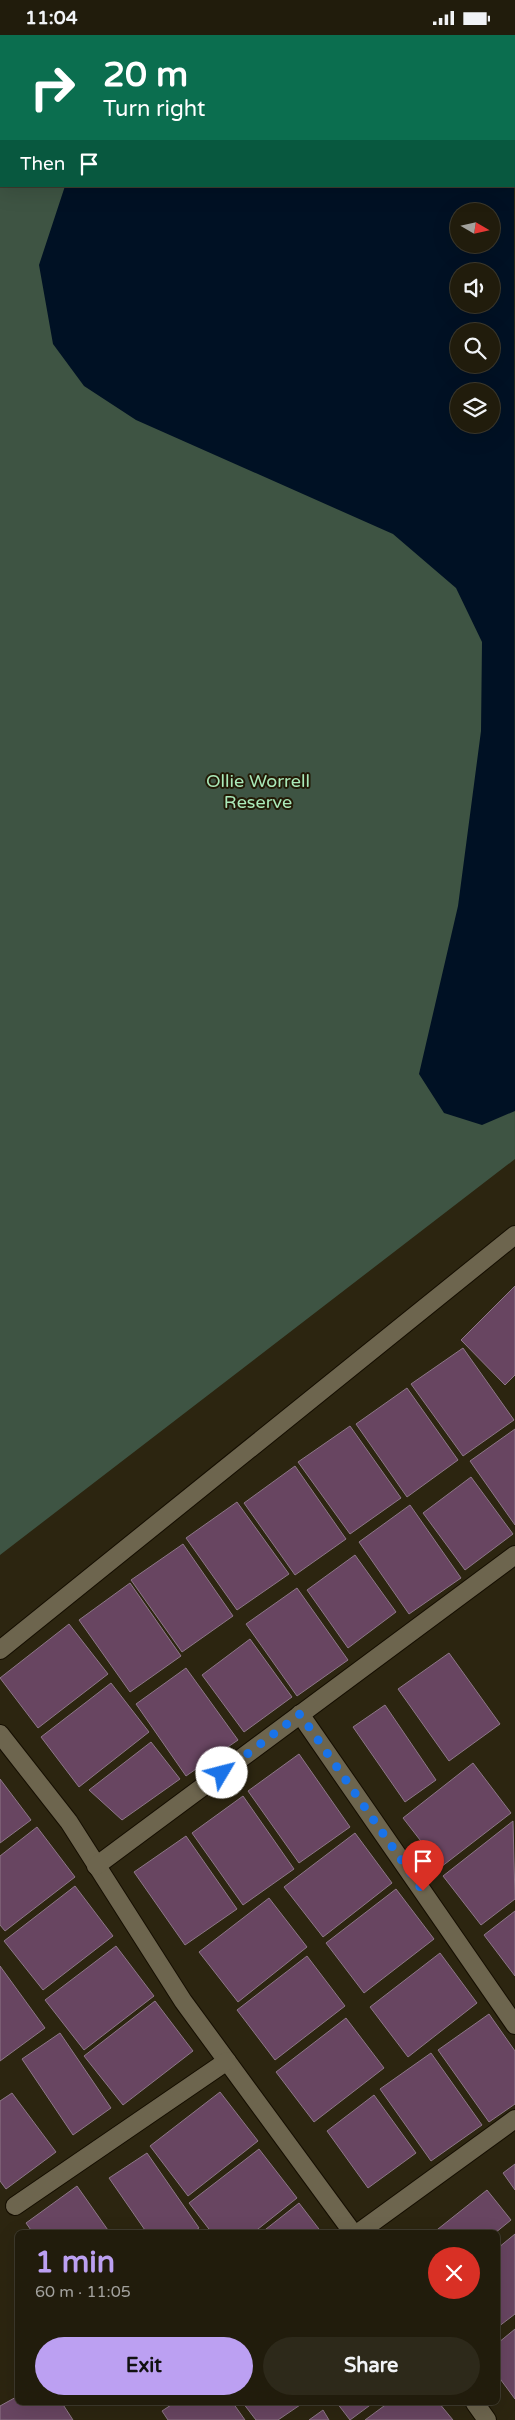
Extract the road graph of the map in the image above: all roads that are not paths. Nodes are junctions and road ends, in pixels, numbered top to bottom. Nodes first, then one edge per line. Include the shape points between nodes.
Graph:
1 (515, 1235) edge
2 (515, 1555) edge
3 (0, 1650) edge
4 (300, 1714) junction
5 (0, 1733) edge
6 (96, 1866) junction
7 (515, 2025) edge
8 (227, 2061) junction
9 (515, 2119) edge
10 (15, 2207) dead end
11 (351, 2230) edge
12 (362, 2230) edge
13 (476, 2405) edge
14 (487, 2420) edge

1 - 3 lane
2 - 4 lane
4 - 6 lane
4 - 7 lane
5 - 6 lane via 69,1822
6 - 8 lane via 183,2001
8 - 10 lane
8 - 11 lane
9 - 12 lane
13 - 14 lane

